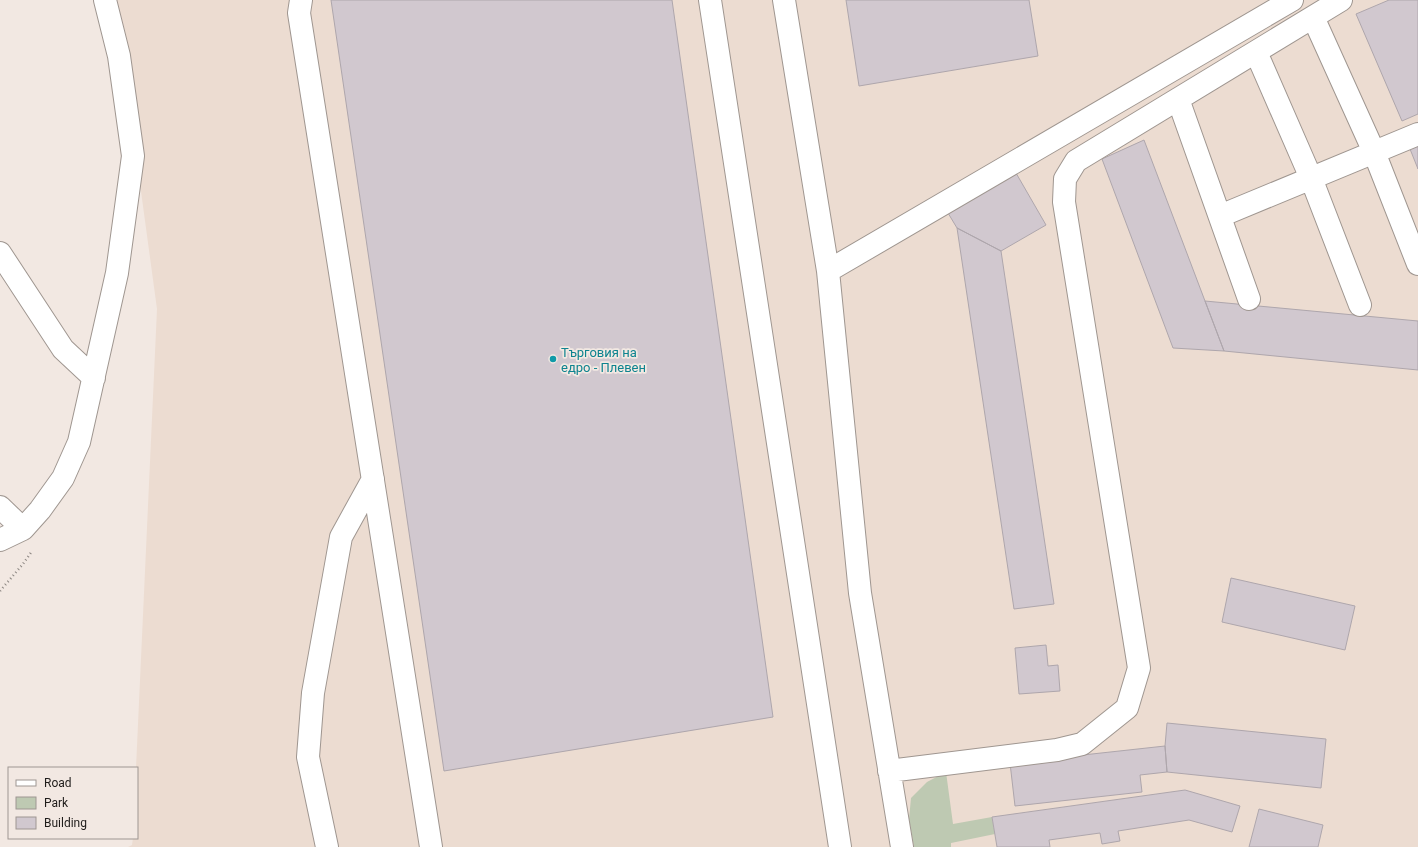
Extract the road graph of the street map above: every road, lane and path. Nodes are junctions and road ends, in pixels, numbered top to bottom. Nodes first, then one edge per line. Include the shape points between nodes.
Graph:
1 (105, 0) edge
2 (301, 0) edge
3 (710, 0) edge
4 (784, 0) edge
5 (1292, 0) edge
6 (1341, 0) edge
7 (1313, 17) junction
8 (1256, 52) junction
9 (1178, 100) junction
10 (1418, 134) edge
11 (1374, 152) junction
12 (1311, 178) junction
13 (1220, 216) junction
14 (0, 253) edge
15 (1418, 264) edge
16 (828, 272) junction
17 (1249, 299) dead end
18 (1360, 305) dead end
19 (94, 378) junction
20 (373, 479) junction
21 (0, 507) edge
22 (23, 529) junction
23 (0, 540) edge
24 (889, 771) junction
25 (327, 847) edge
26 (431, 847) edge
27 (840, 847) edge
28 (902, 847) edge

1 - 19 street via 119,56 133,156 117,273
2 - 20 street via 299,13
3 - 27 street
4 - 16 street
5 - 16 street
6 - 7 street
7 - 8 street
7 - 11 street
8 - 9 street
8 - 12 street
9 - 13 street
9 - 24 street via 1076,161 1065,179 1064,202 1139,668 1127,708 1082,744 1057,750
10 - 11 street
11 - 12 street
11 - 15 street
12 - 13 street
12 - 18 street
13 - 17 street
14 - 19 street via 63,349
16 - 24 street via 860,593
19 - 22 street via 79,442 63,478
20 - 25 street via 341,537 313,693 308,757
20 - 26 street
21 - 22 street
22 - 23 street
24 - 28 street

